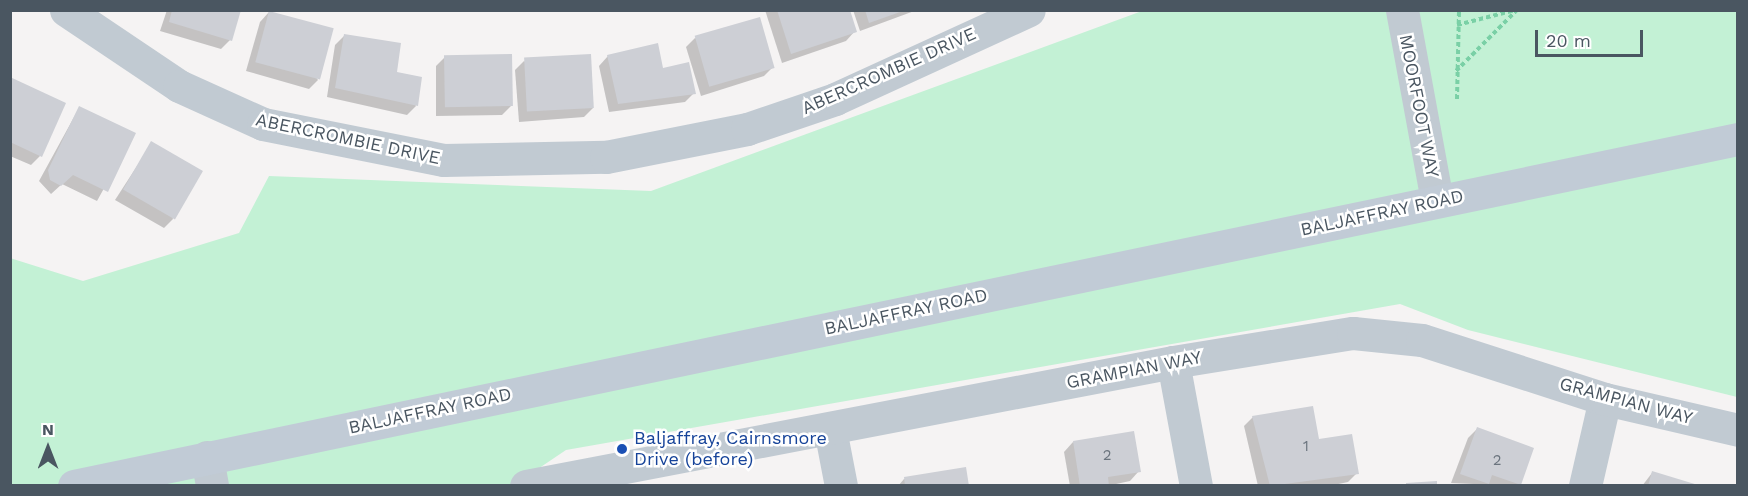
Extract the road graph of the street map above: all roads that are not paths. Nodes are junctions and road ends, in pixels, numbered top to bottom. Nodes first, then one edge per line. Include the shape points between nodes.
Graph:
1 (66, 10) edge
2 (1029, 10) edge
3 (1402, 10) edge
4 (1737, 139) edge
5 (1437, 201) junction
6 (1173, 362) junction
7 (1605, 399) junction
8 (830, 429) junction
9 (1737, 430) edge
10 (210, 471) edge
11 (74, 486) edge
12 (526, 486) edge
13 (841, 486) edge
14 (1196, 486) edge
15 (1585, 486) edge

1 - 2 street, ABERCROMBIE DRIVE via 179,86 263,124 443,160 606,157 747,129 835,99
3 - 5 street, MOORFOOT WAY
4 - 5 main road, BALJAFFRAY ROAD
5 - 10 main road, BALJAFFRAY ROAD
6 - 7 street, GRAMPIAN WAY via 1353,333 1422,340
6 - 8 street, GRAMPIAN WAY
6 - 14 street
7 - 9 street, GRAMPIAN WAY
7 - 15 street
8 - 12 street, GRAMPIAN WAY
8 - 13 street
10 - 11 main road, BALJAFFRAY ROAD

